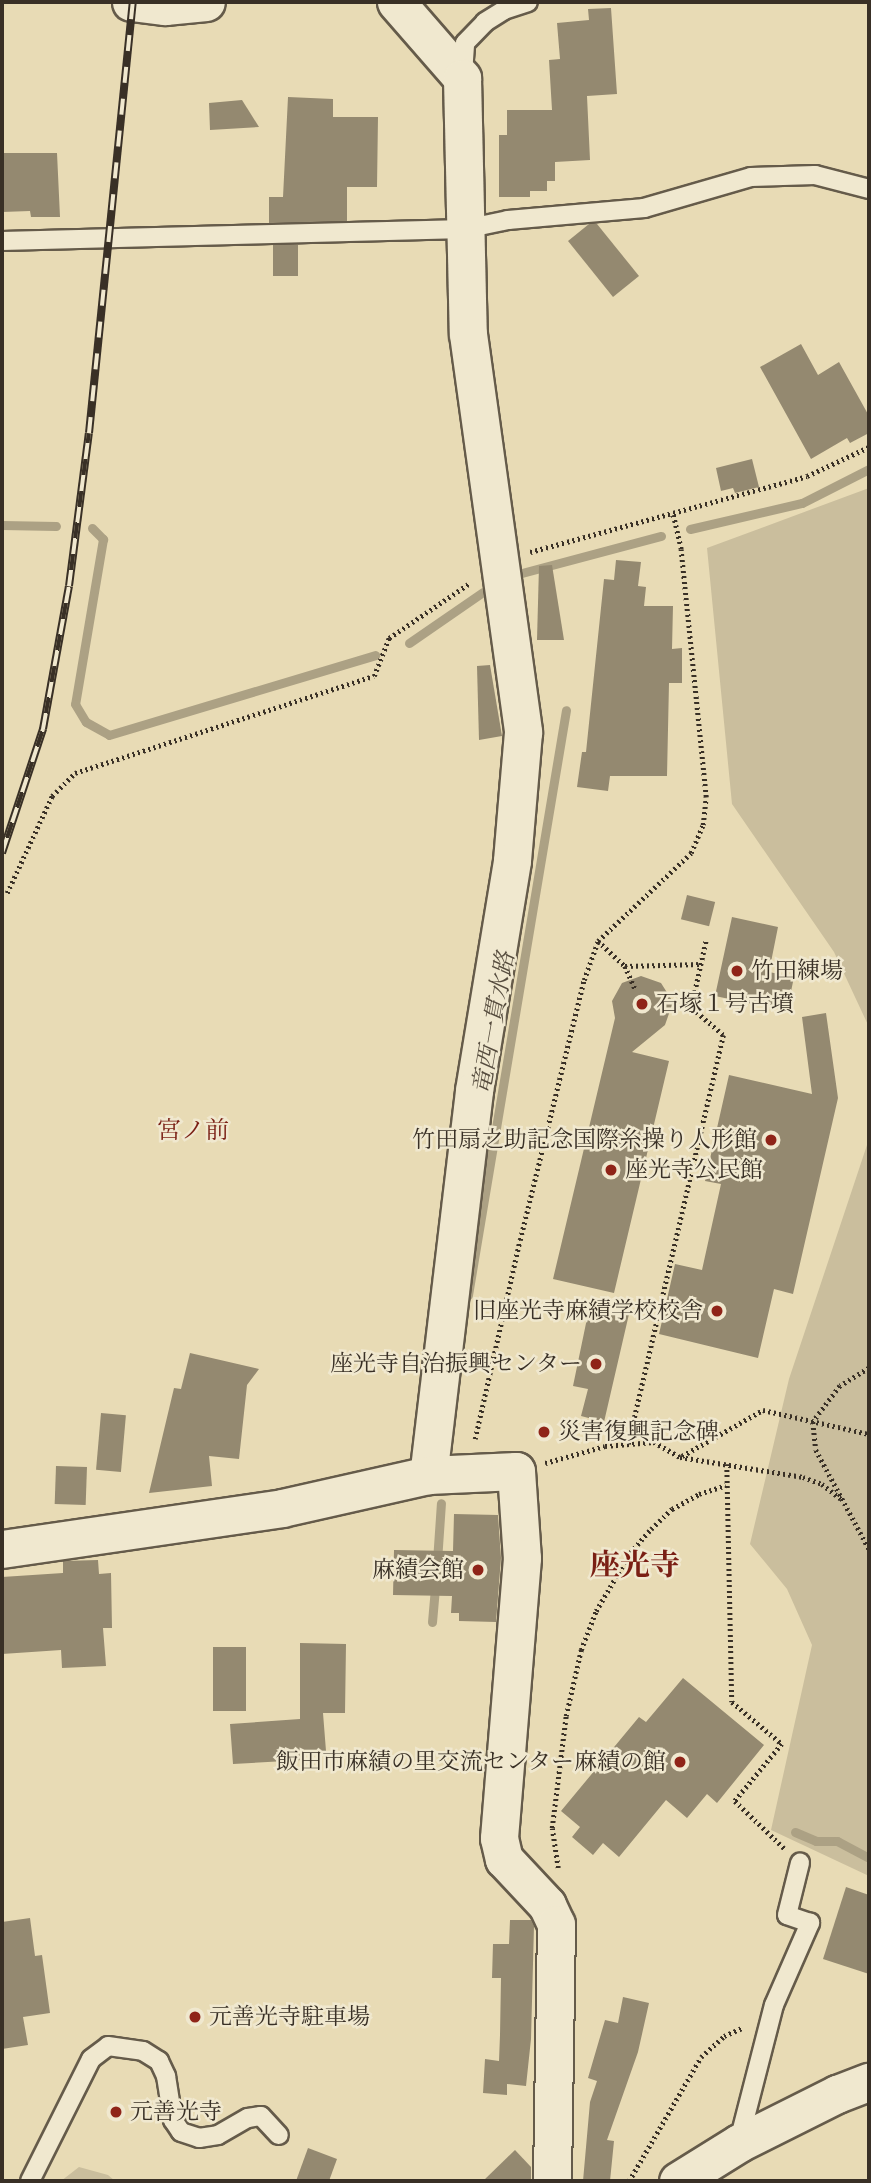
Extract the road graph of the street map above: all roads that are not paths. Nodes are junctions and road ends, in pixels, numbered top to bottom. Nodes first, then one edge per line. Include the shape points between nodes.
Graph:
1 (131, 2) edge
2 (206, 2) edge
3 (396, 2) edge
4 (528, 2) edge
5 (462, 78) junction
6 (869, 189) edge
7 (464, 229) junction
8 (2, 241) edge
9 (428, 1475) junction
10 (2, 1549) edge
11 (800, 1863) road end
12 (869, 2082) edge
13 (279, 2135) dead end
14 (739, 2143) junction
15 (30, 2181) edge
16 (552, 2181) edge
17 (678, 2181) edge

1 - 2 street via 165,6
3 - 5 street
4 - 5 lane via 485,22 465,43
5 - 7 street
6 - 7 lane via 815,175 751,177 644,208 508,220
7 - 8 lane
7 - 9 street via 468,334 523,732 512,861 474,1091
9 - 10 street via 282,1508
9 - 16 street via 516,1471 522,1558 499,1838 504,1858 547,1905 556,1924
11 - 14 lane via 787,1915 810,1923 774,2005
12 - 14 street
13 - 15 lane via 261,2116 218,2135 199,2138 181,2132 173,2120 166,2076 159,2062 143,2051 108,2046 91,2059
14 - 17 street

